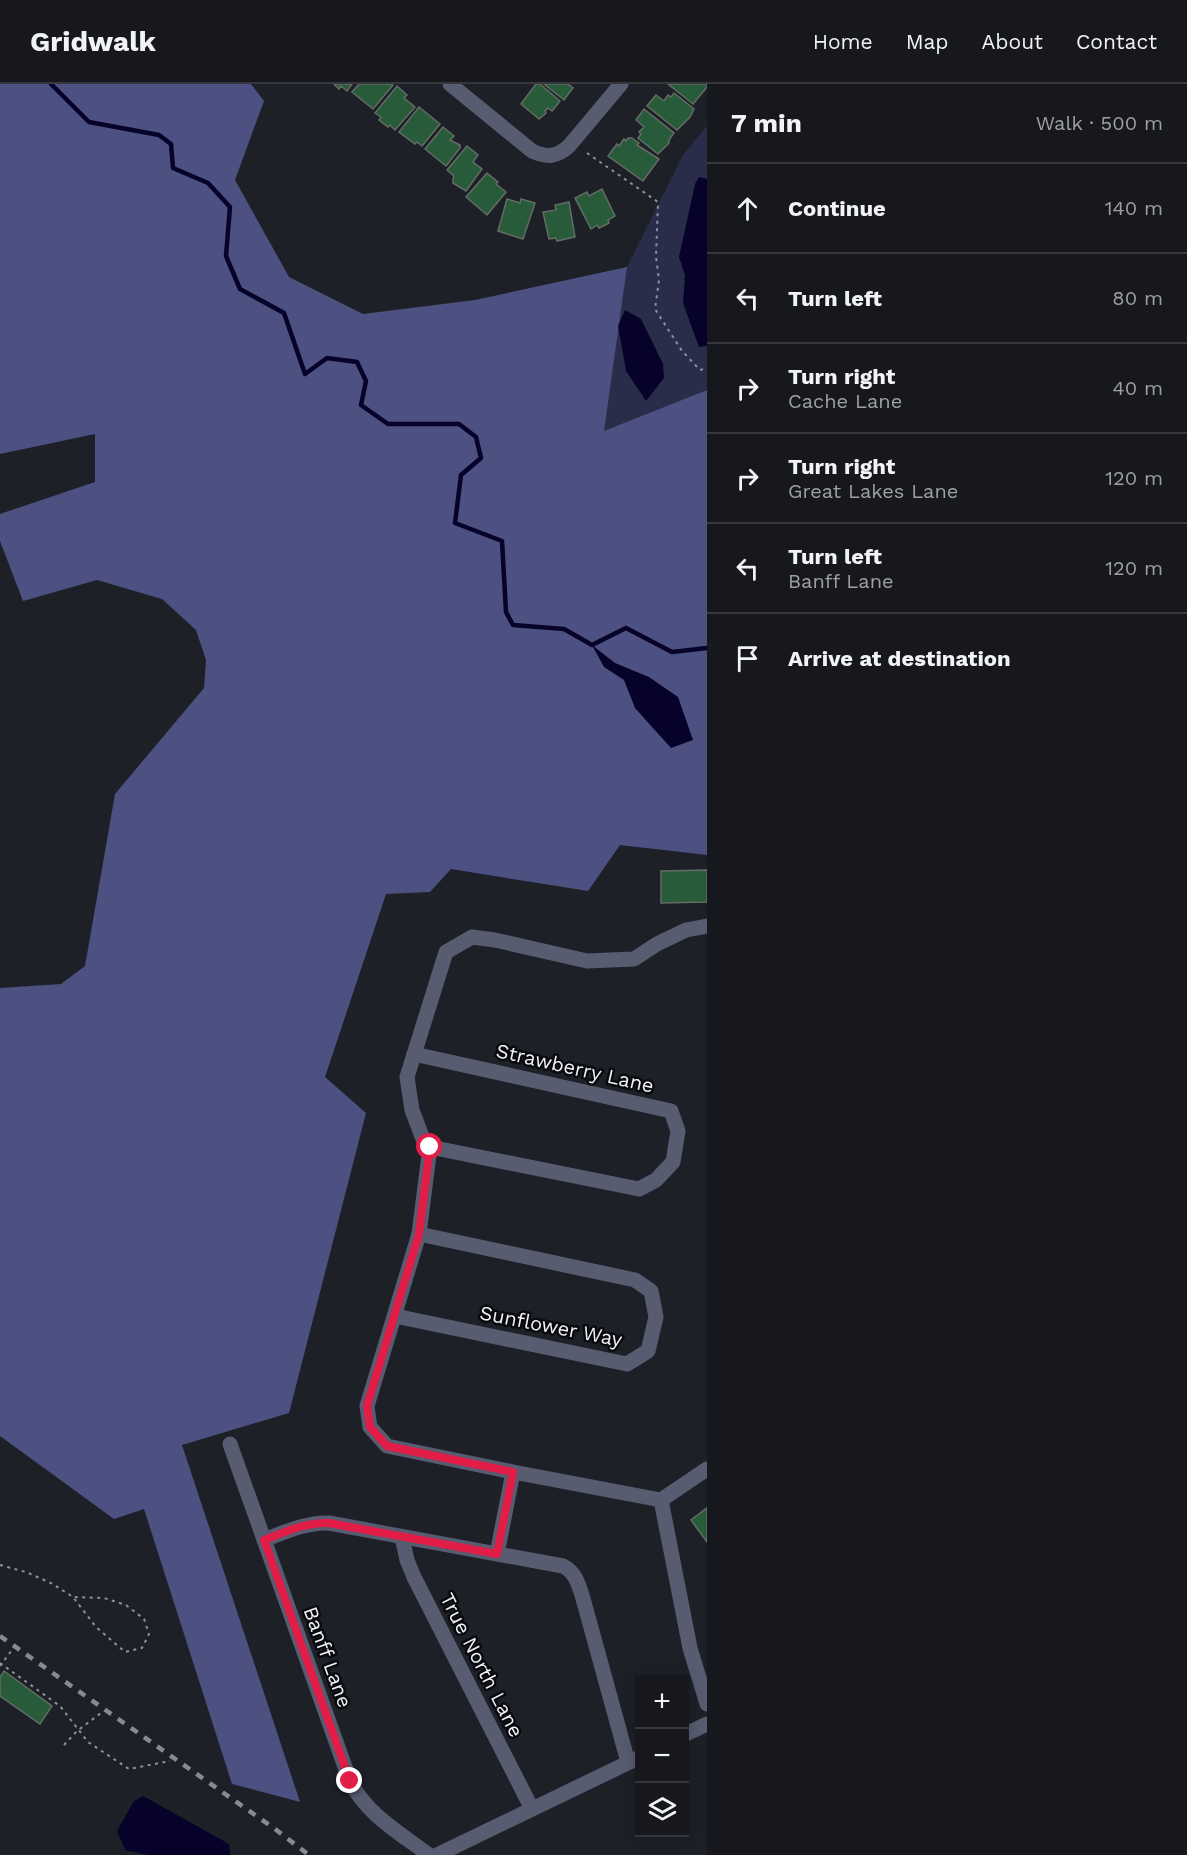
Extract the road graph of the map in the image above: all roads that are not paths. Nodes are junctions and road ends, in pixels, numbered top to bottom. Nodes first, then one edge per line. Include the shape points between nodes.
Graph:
1 (450, 84) edge
2 (621, 84) edge
3 (707, 926) edge
4 (414, 1054) junction
5 (430, 1147) junction
6 (419, 1234) junction
7 (395, 1316) junction
8 (230, 1444) dead end
9 (707, 1469) edge
10 (513, 1472) junction
11 (661, 1500) junction
12 (402, 1537) junction
13 (264, 1540) junction
14 (497, 1554) junction
15 (703, 1673) edge
16 (707, 1704) edge
17 (707, 1724) edge
18 (689, 1733) edge
19 (634, 1760) edge
20 (532, 1809) junction
21 (429, 1855) edge
22 (437, 1855) edge

1 - 2 street via 532,151 552,156 569,146
3 - 4 street via 686,930 634,959 588,961 472,937 446,951
4 - 5 street via 407,1077 412,1110
4 - 5 street, Strawberry Lane via 671,1111 678,1131 673,1162 656,1180 639,1189
5 - 6 street
6 - 7 street
6 - 7 street, Sunflower Way via 635,1280 651,1291 656,1317 648,1352 627,1364
7 - 10 street via 367,1406 370,1427 387,1446
8 - 13 street, Banff Lane
9 - 11 street
10 - 11 street
10 - 14 street
11 - 15 street via 690,1648
12 - 13 street via 318,1523
12 - 14 street
12 - 20 street, True North Lane via 414,1577
13 - 21 street, Banff Lane via 357,1795 369,1809
14 - 19 street via 562,1566 574,1575
15 - 16 street
17 - 18 street
19 - 20 street
20 - 22 street

